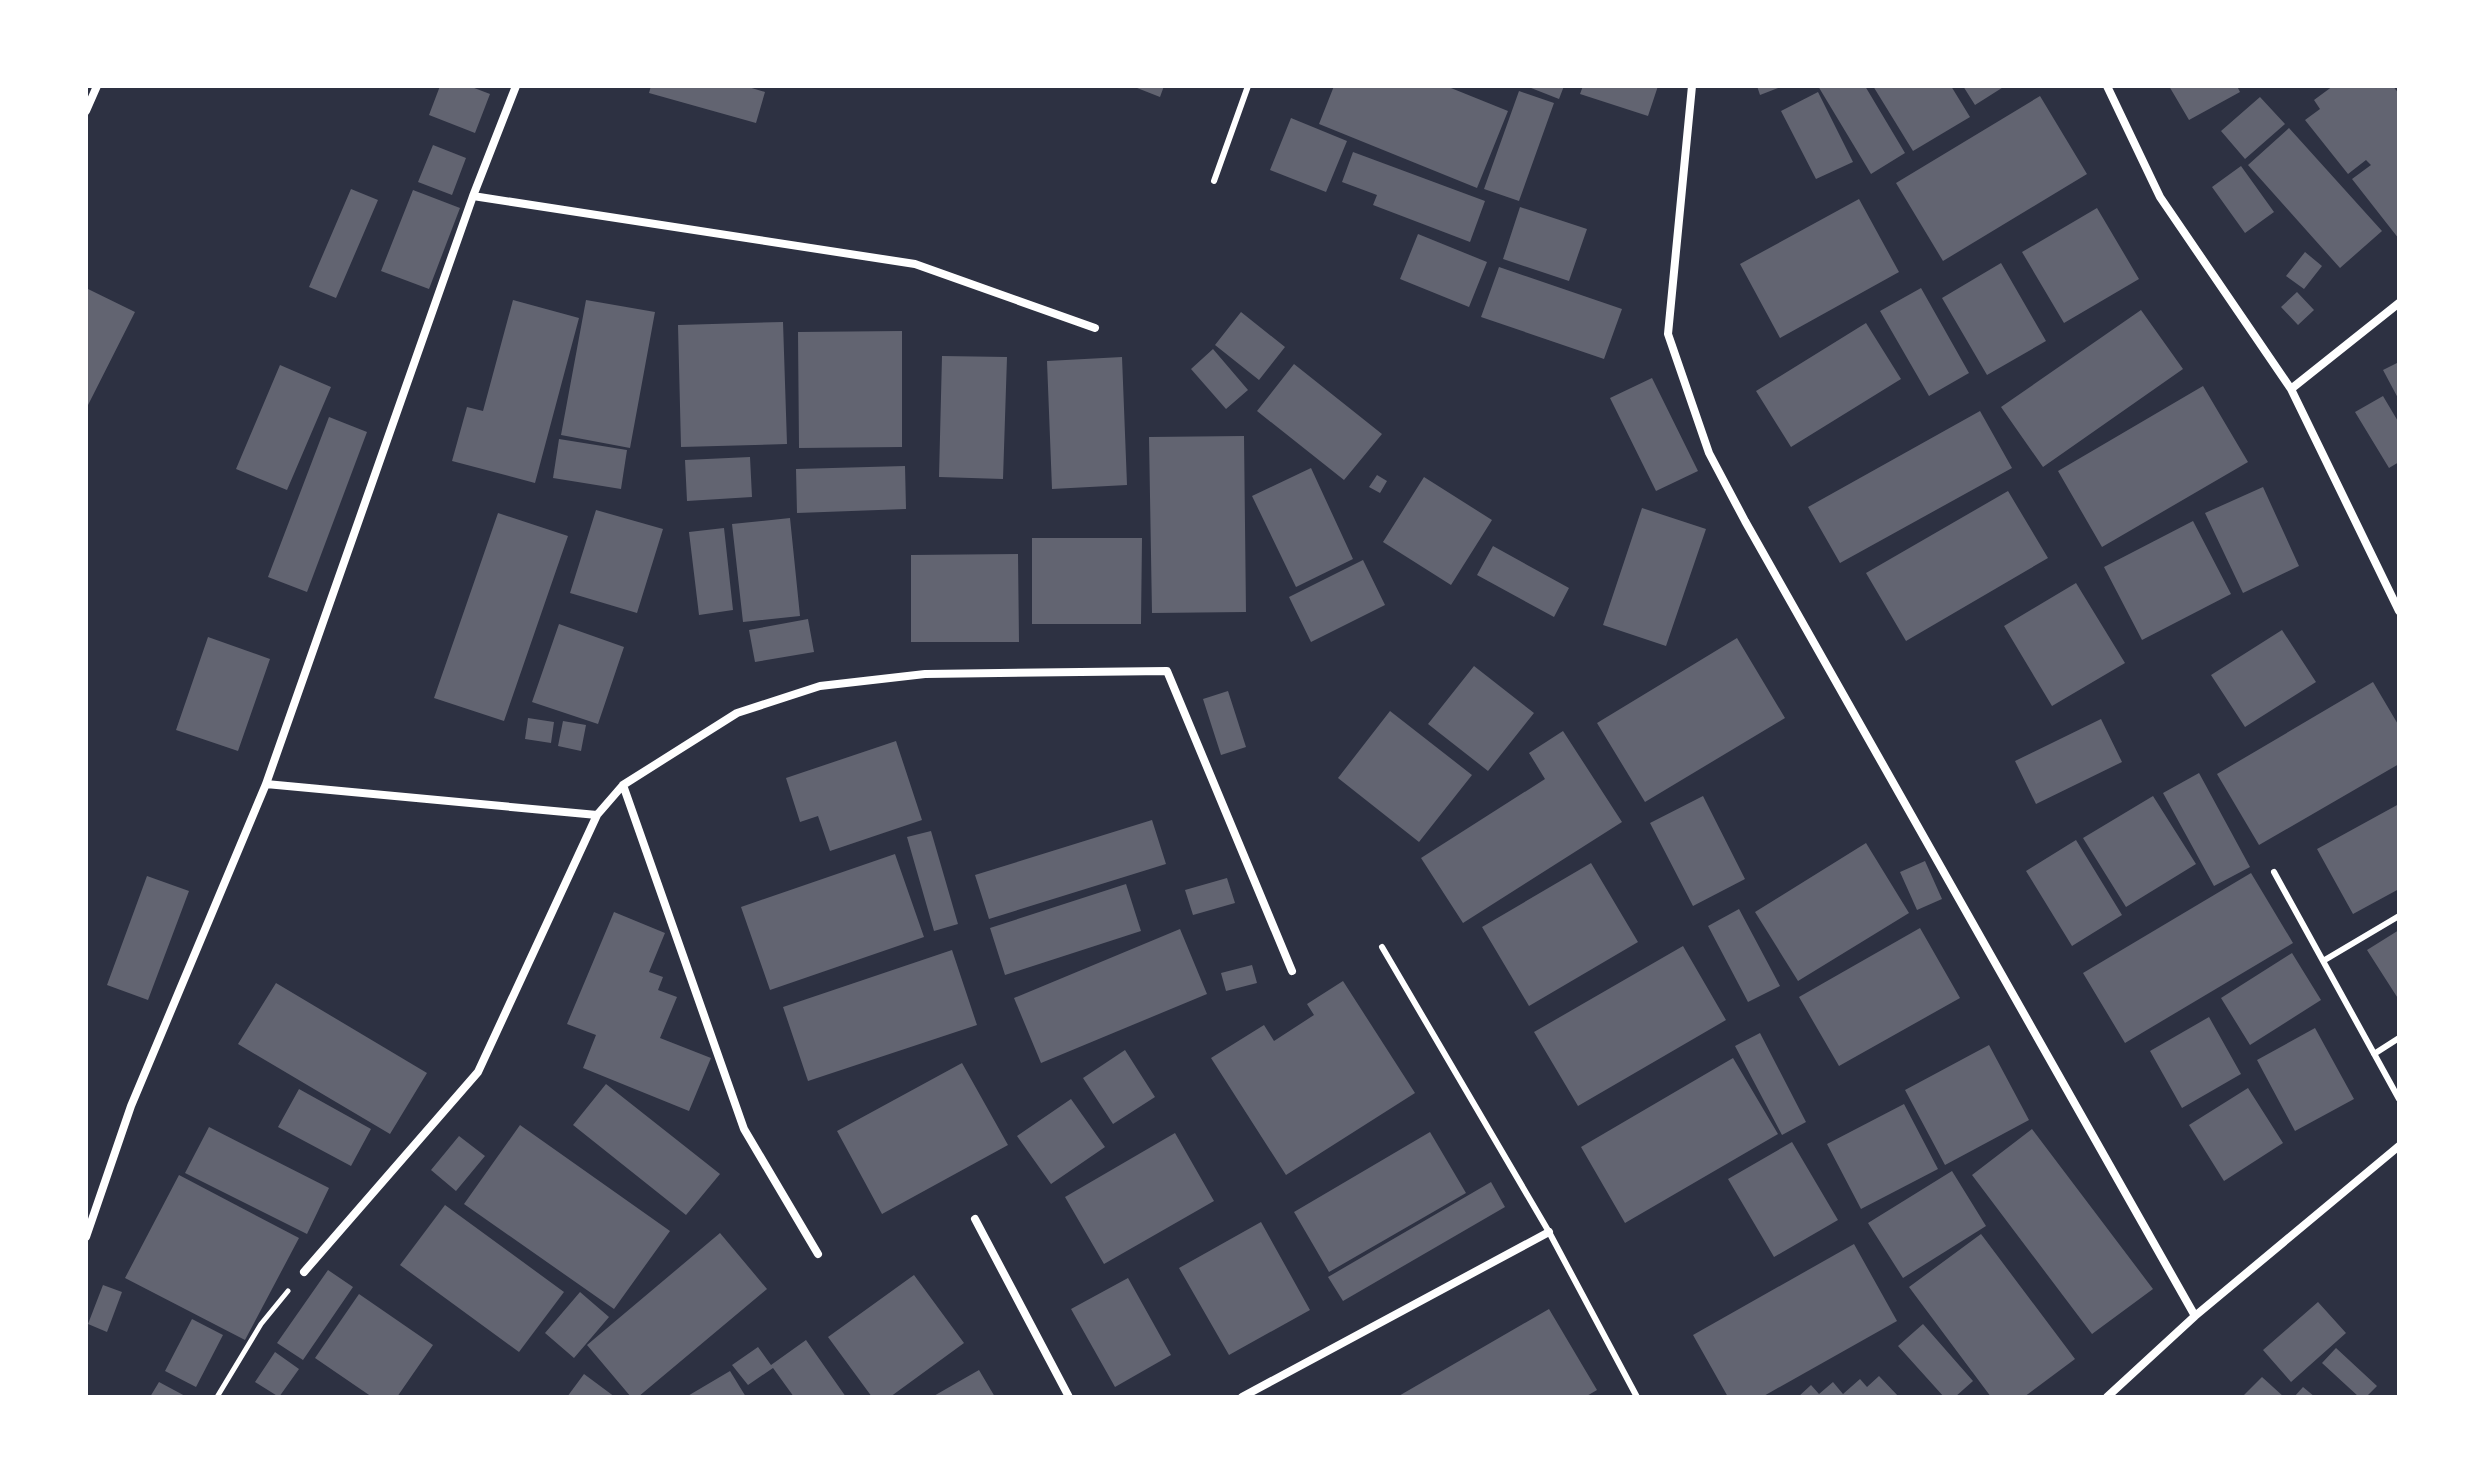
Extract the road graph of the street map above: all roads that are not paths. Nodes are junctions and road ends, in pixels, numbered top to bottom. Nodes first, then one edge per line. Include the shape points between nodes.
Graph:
1 (97, 86) edge
2 (516, 86) edge
3 (1248, 86) edge
4 (1692, 86) edge
5 (2107, 86) edge
6 (86, 111) edge
7 (1214, 181) dead end
8 (473, 196) junction
9 (2399, 303) edge
10 (1095, 328) dead end
11 (2291, 389) junction
12 (2399, 611) edge
13 (266, 784) junction
14 (623, 785) junction
15 (597, 815) junction
16 (2274, 872) dead end
17 (2399, 916) edge
18 (1382, 947) dead end
19 (2323, 961) junction
20 (1292, 971) dead end
21 (2399, 1038) edge
22 (2374, 1054) junction
23 (2399, 1099) edge
24 (2399, 1146) edge
25 (975, 1219) dead end
26 (1549, 1232) junction
27 (86, 1237) edge
28 (818, 1254) dead end
29 (304, 1272) road end
30 (2195, 1316) junction
31 (1069, 1397) edge
32 (1242, 1397) edge
33 (1637, 1397) edge
34 (2107, 1397) edge

1 - 6 street
2 - 8 street
3 - 7 lane
4 - 30 street via 1668,334 1709,453
5 - 11 street via 2160,197
8 - 10 street via 915,264
8 - 13 street
9 - 11 street
11 - 12 street
13 - 15 street
13 - 27 street via 131,1106
14 - 15 street
14 - 20 street via 737,713 820,686 925,674 1167,671
14 - 28 street via 744,1129
15 - 29 street via 478,1072
16 - 19 lane
17 - 19 lane
18 - 26 lane
19 - 22 lane
21 - 22 lane
22 - 23 lane
24 - 30 street
25 - 31 street
26 - 32 street
26 - 33 lane
30 - 34 street

